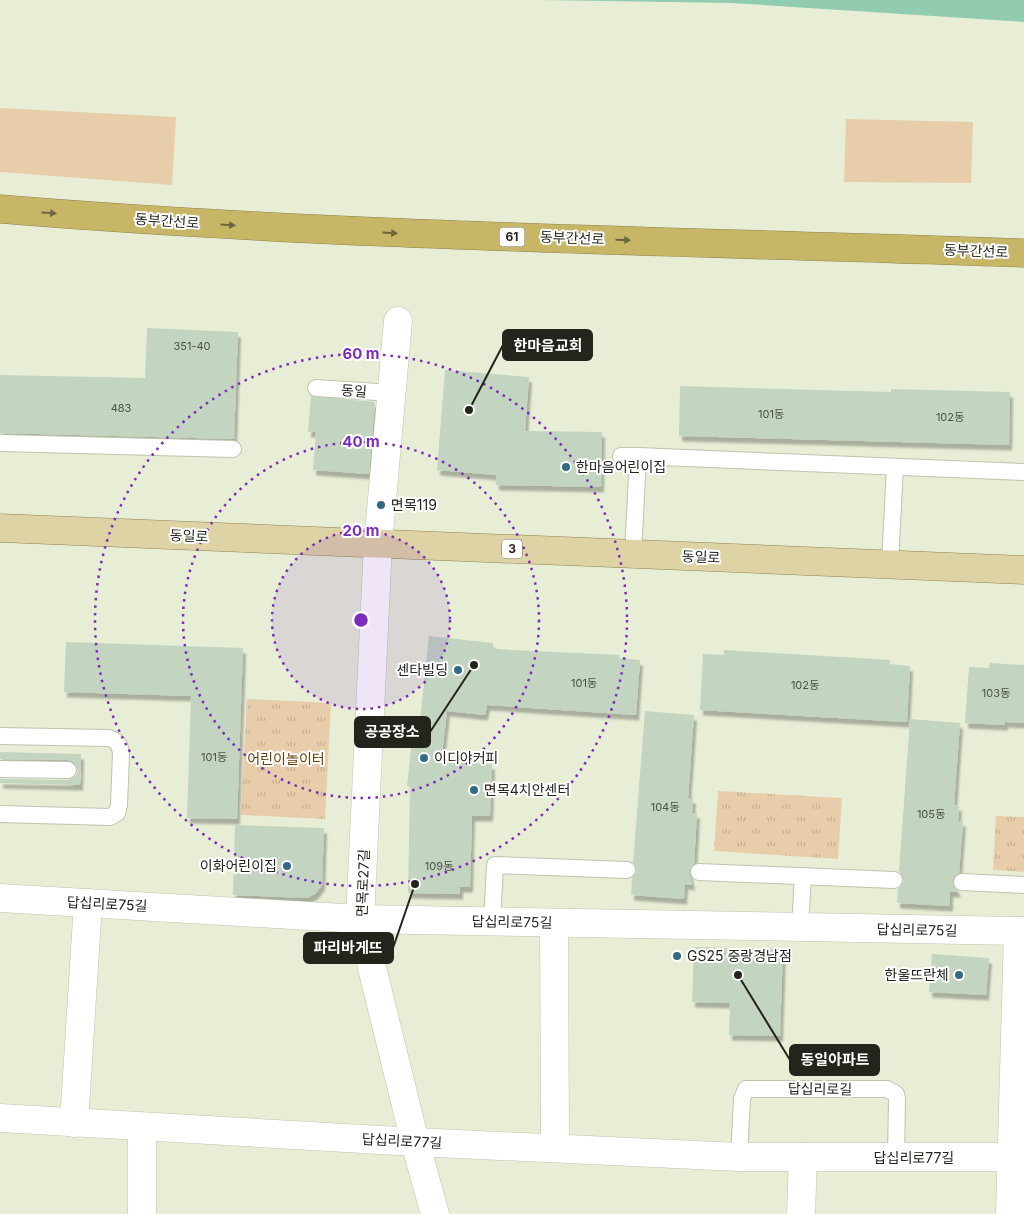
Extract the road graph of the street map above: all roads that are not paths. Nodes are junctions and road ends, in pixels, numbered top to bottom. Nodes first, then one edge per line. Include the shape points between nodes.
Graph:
1 (0, 209) edge
2 (1024, 253) edge
3 (398, 321) dead end
4 (316, 388) dead end
5 (392, 393) junction
6 (0, 443) edge
7 (233, 449) dead end
8 (621, 456) dead end
9 (638, 456) junction
10 (895, 467) junction
11 (1024, 472) edge
12 (0, 528) edge
13 (378, 544) junction
14 (633, 554) junction
15 (890, 564) junction
16 (1024, 570) edge
17 (0, 736) edge
18 (0, 769) edge
19 (68, 770) dead end
20 (0, 814) edge
21 (627, 870) dead end
22 (699, 872) dead end
23 (803, 876) junction
24 (894, 880) dead end
25 (962, 882) dead end
26 (1024, 885) edge
27 (0, 898) edge
28 (88, 903) junction
29 (360, 919) junction
30 (492, 922) junction
31 (554, 922) junction
32 (800, 928) junction
33 (1021, 932) edge
34 (0, 1118) edge
35 (74, 1123) junction
36 (142, 1127) junction
37 (415, 1142) junction
38 (555, 1148) junction
39 (739, 1157) junction
40 (803, 1157) junction
41 (1018, 1157) edge
42 (896, 1158) junction
43 (142, 1214) edge
44 (436, 1214) edge
45 (801, 1214) edge
46 (1010, 1214) edge

1 -> 2 highway, 동부간선로 / 61 via 188,223 417,234
3 - 5 street
4 - 5 lane, 동일
5 - 13 street
6 - 7 lane
8 - 9 lane
9 - 10 lane
9 - 14 lane
10 - 11 lane
10 - 15 lane
12 - 13 main road, 동일로 / 3
13 - 14 main road, 동일로 / 3
13 - 29 street, 면목로27길
14 - 15 main road, 동일로 / 3
15 - 16 main road, 동일로 / 3
17 - 20 lane via 109,738 116,740 121,754 119,805 117,813 110,817
18 - 19 lane
21 - 30 lane via 495,865
22 - 23 lane
23 - 24 lane
23 - 32 lane
25 - 26 lane
27 - 28 street, 답십리로75길
28 - 29 street, 답십리로75길
28 - 35 street
29 - 30 street, 답십리로75길
29 - 37 street, 면목로27길
30 - 31 street, 답십리로75길
31 - 32 street, 답십리로75길
31 - 38 street
32 - 33 street, 답십리로75길
33 - 41 street
34 - 35 street, 답십리로77길
35 - 36 street, 답십리로77길
36 - 37 street, 답십리로77길
36 - 43 street
37 - 38 street, 답십리로77길
37 - 44 street, 면목로27길
38 - 39 street, 답십리로77길
39 - 40 street, 답십리로77길
39 - 42 lane, 답십리로길 via 742,1099 746,1089 886,1089 896,1094
40 - 42 street, 답십리로77길
40 - 45 street
41 - 42 street, 답십리로77길
41 - 46 street

